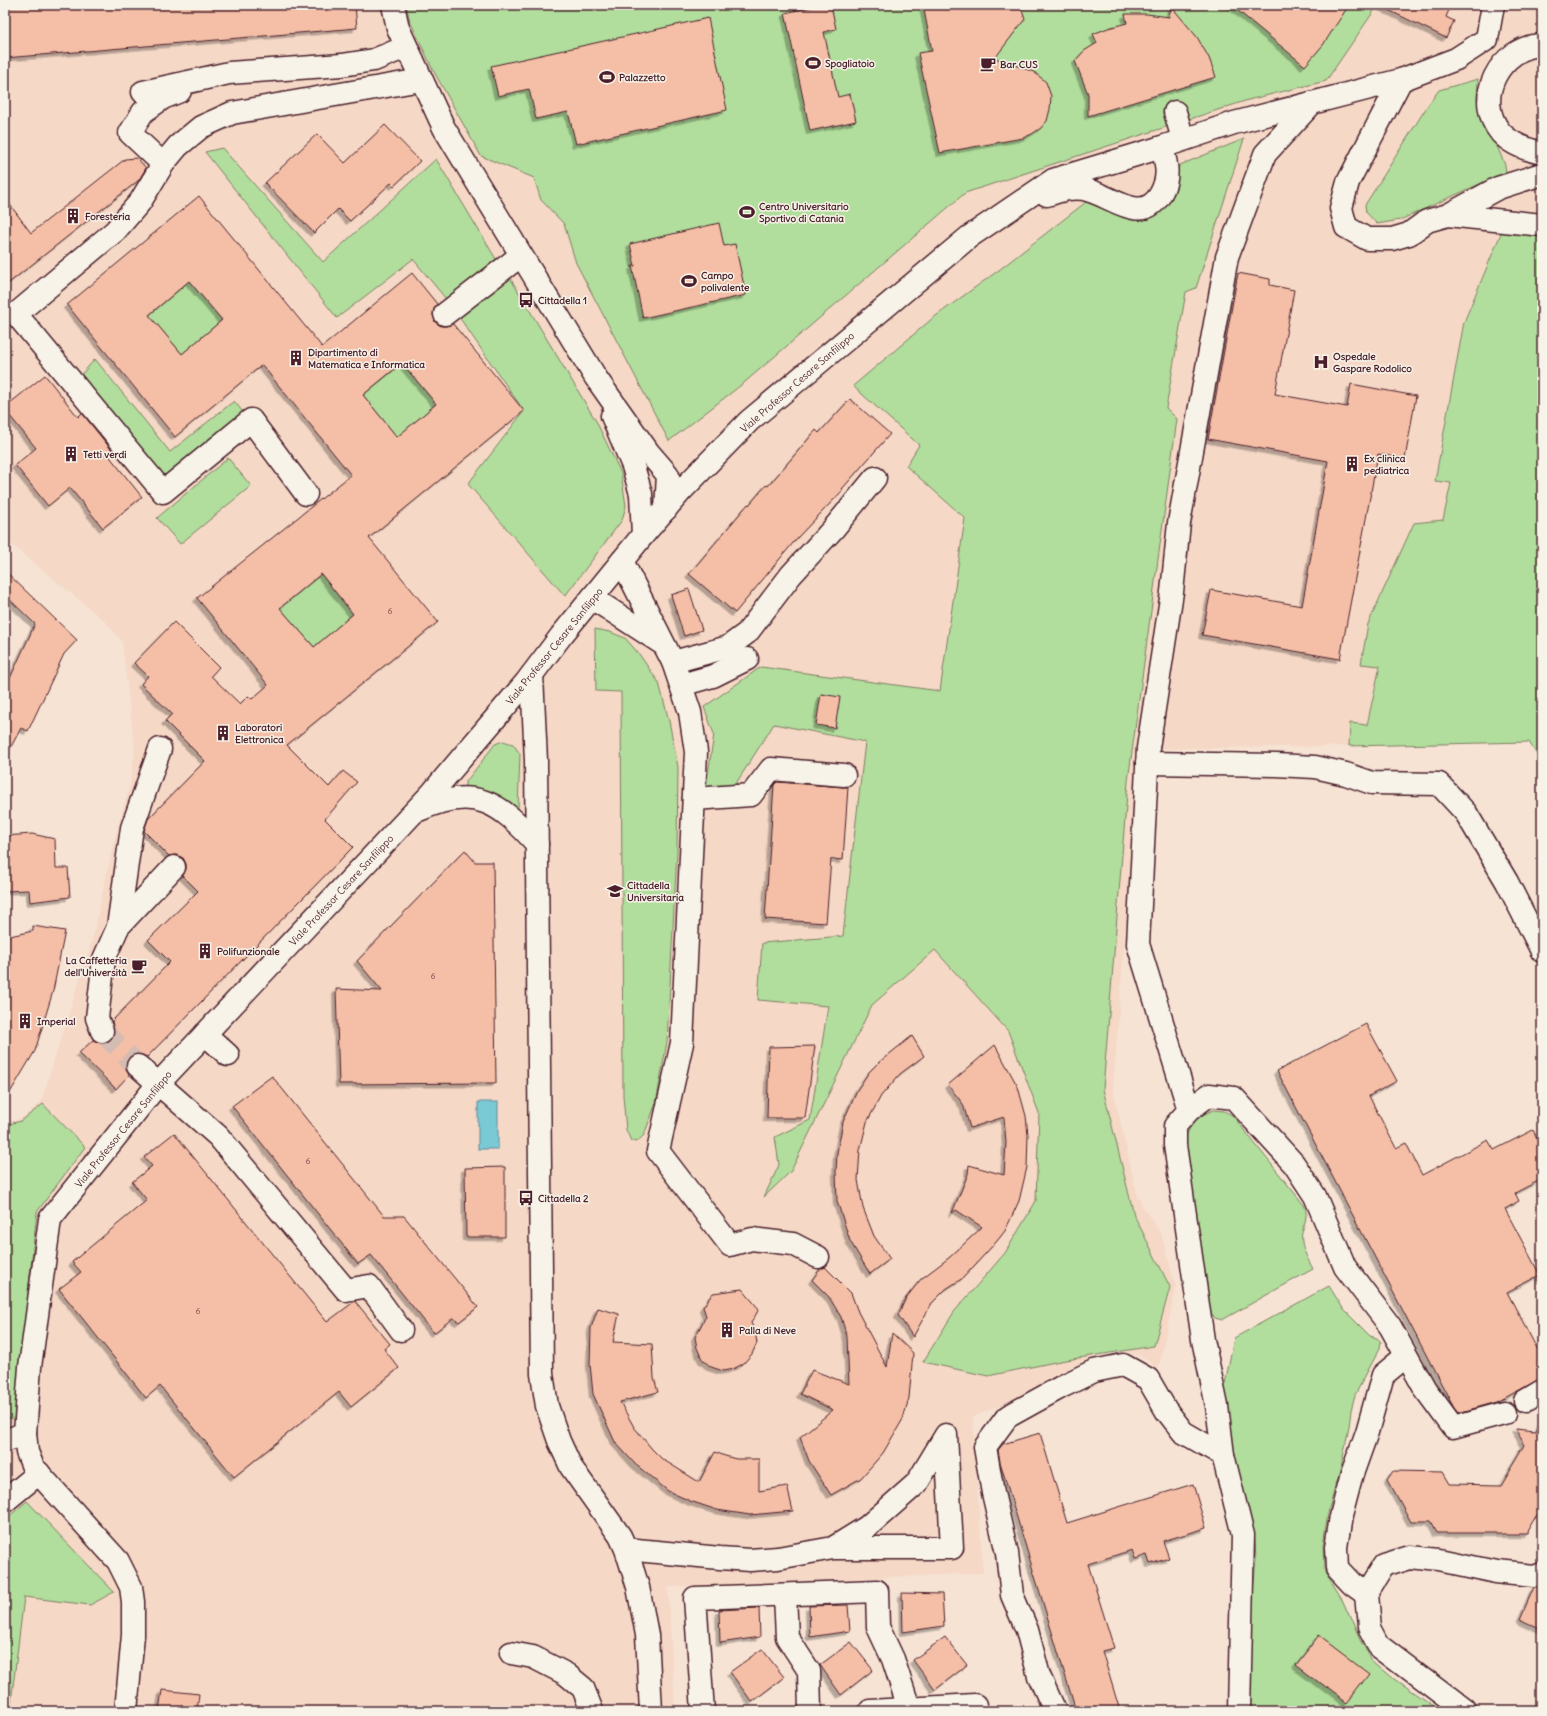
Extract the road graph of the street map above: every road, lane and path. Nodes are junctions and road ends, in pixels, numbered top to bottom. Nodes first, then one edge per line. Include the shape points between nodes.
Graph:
1 (393, 5) edge
2 (1493, 5) edge
3 (1542, 45) edge
4 (406, 47) junction
5 (213, 76) junction
6 (421, 80) junction
7 (1402, 80) junction
8 (143, 92) dead end
9 (1312, 103) junction
10 (1175, 112) dead end
11 (1183, 139) junction
12 (1162, 148) junction
13 (1540, 153) edge
14 (163, 164) junction
15 (1541, 175) edge
16 (1021, 202) junction
17 (1448, 215) junction
18 (1542, 226) edge
19 (520, 256) junction
20 (445, 314) dead end
21 (596, 378) junction
22 (875, 478) dead end
23 (306, 494) dead end
24 (666, 508) junction
25 (643, 535) junction
26 (622, 561) junction
27 (592, 598) junction
28 (669, 653) junction
29 (747, 660) dead end
30 (532, 674) junction
31 (681, 685) junction
32 (495, 720) junction
33 (160, 749) dead end
34 (536, 761) junction
35 (1147, 763) junction
36 (844, 774) dead end
37 (694, 799) junction
38 (413, 813) junction
39 (537, 844) junction
40 (174, 867) dead end
41 (118, 927) junction
42 (1542, 951) edge
43 (102, 1031) tunnel mouth
44 (205, 1034) junction
45 (228, 1055) dead end
46 (138, 1066) tunnel mouth
47 (158, 1084) junction
48 (1189, 1110) junction
49 (818, 1258) dead end
50 (401, 1330) dead end
51 (1406, 1356) junction
52 (1504, 1413) dead end
53 (15, 1437) edge
54 (1223, 1455) junction
55 (39, 1473) junction
56 (5, 1501) edge
57 (833, 1548) junction
58 (626, 1549) junction
59 (1542, 1573) edge
60 (785, 1594) junction
61 (1366, 1594) junction
62 (511, 1653) dead end
63 (910, 1710) edge
64 (126, 1711) edge
65 (592, 1711) edge
66 (651, 1711) edge
67 (703, 1711) edge
68 (810, 1711) edge
69 (870, 1711) edge
70 (976, 1711) edge
71 (1055, 1711) edge
72 (1239, 1711) edge
73 (1465, 1711) edge

1 - 4 street via 398,28
2 - 7 street, Viale Professor Cesare Sanfilippo via 1487,39 1456,59
3 - 13 street via 1519,50 1506,60 1496,72 1490,89 1489,108 1494,122 1513,143
4 - 5 street via 374,60 342,65
4 - 6 street
5 - 8 street
5 - 14 street via 163,98 143,112 130,133
6 - 14 street via 232,113 201,127 178,146
6 - 19 street via 444,128
7 - 9 street, Viale Professor Cesare Sanfilippo
7 - 17 street via 1348,182 1341,208 1346,227 1367,240 1392,239 1409,234 1427,221
9 - 11 street, Viale Professor Cesare Sanfilippo via 1234,122
9 - 35 street via 1265,154 1227,257 1179,523 1172,592
10 - 11 street
11 - 12 street, Viale Professor Cesare Sanfilippo
12 - 16 street, Viale Professor Cesare Sanfilippo via 1053,180
12 - 16 street via 1167,167 1167,180 1158,199 1143,209 1126,207 1101,194 1074,188
13 - 15 street
14 - 23 street via 140,202 115,231 16,314 163,492 251,420
15 - 17 street via 1498,188
16 - 24 street, Viale Professor Cesare Sanfilippo via 969,237 749,421
17 - 18 street
19 - 20 street
19 - 21 street
21 - 24 street via 649,453 668,475
21 - 25 street via 633,466 641,494
22 - 28 street via 791,575 747,634 728,647
24 - 25 street, Viale Professor Cesare Sanfilippo
25 - 26 street, Viale Professor Cesare Sanfilippo
26 - 27 street, Viale Professor Cesare Sanfilippo
26 - 28 street
27 - 28 street
27 - 30 street, Viale Professor Cesare Sanfilippo
28 - 31 street
29 - 31 street via 713,676
30 - 32 street, Viale Professor Cesare Sanfilippo
30 - 34 street
31 - 37 street via 690,712 696,752
32 - 34 street via 509,716 522,721
32 - 38 street, Viale Professor Cesare Sanfilippo
33 - 41 street via 132,828
34 - 39 street
35 - 42 street via 1307,767 1346,774 1372,783 1439,784 1466,813 1507,882
35 - 48 street via 1138,944
36 - 37 street via 771,769 751,795
37 - 49 street via 682,1043 658,1151 730,1245 752,1239 793,1244
38 - 39 street via 432,804 455,798 486,801 519,823
38 - 44 street, Viale Professor Cesare Sanfilippo
39 - 58 street via 542,1374 547,1406 571,1467 620,1536
40 - 41 street
41 - 43 street via 104,959 97,1018
44 - 45 street
44 - 47 street, Viale Professor Cesare Sanfilippo
46 - 47 street
47 - 50 street via 218,1136 346,1290 369,1286
47 - 53 street, Viale Professor Cesare Sanfilippo via 50,1219 30,1367
48 - 51 street via 1209,1096 1234,1098 1266,1131 1294,1164 1315,1196 1345,1267 1390,1326
48 - 54 street via 1175,1126 1175,1145 1203,1340 1217,1406
51 - 52 street via 1425,1389 1453,1427
51 - 61 street via 1383,1375 1352,1474 1338,1532 1337,1568
53 - 55 street, Viale Professor Cesare Sanfilippo
54 - 71 street via 1183,1432 1166,1410 1148,1379 1123,1365 1094,1371 1006,1418 985,1447 1007,1553 1012,1595 1027,1630 1039,1676
54 - 72 street via 1243,1535
55 - 56 street
55 - 64 street, Viale Professor Cesare Sanfilippo via 118,1561 131,1587 133,1635
57 - 57 street via 952,1548 946,1435 917,1483 867,1527
57 - 58 street via 785,1557 750,1560
58 - 66 street via 638,1587 647,1635
59 - 61 street via 1534,1576 1496,1572 1440,1560 1410,1557 1384,1565
60 - 63 street via 877,1591 878,1627 893,1659
60 - 67 street via 695,1598
60 - 68 street via 787,1638 809,1671
61 - 73 street via 1369,1628 1378,1645
62 - 65 street via 533,1657 566,1674 583,1688
63 - 69 street
63 - 70 street via 974,1705

